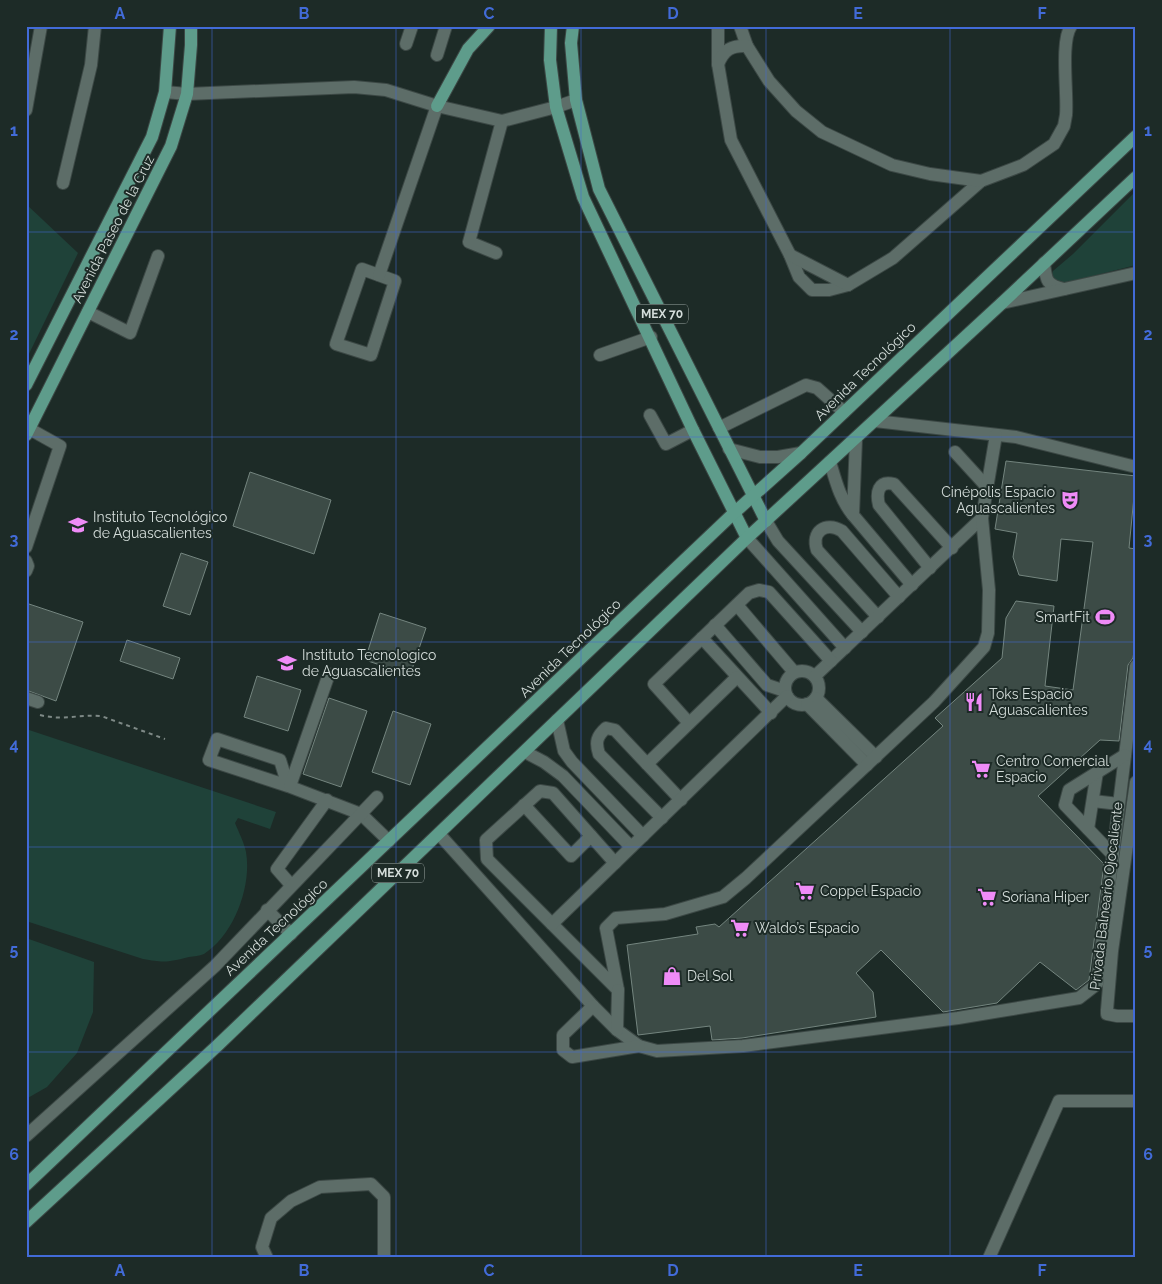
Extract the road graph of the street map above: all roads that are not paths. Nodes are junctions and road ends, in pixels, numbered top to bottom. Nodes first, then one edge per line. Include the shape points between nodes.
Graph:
1 (41, 26) edge
2 (95, 26) edge
3 (170, 26) edge
4 (191, 26) edge
5 (412, 26) edge
6 (446, 26) edge
7 (489, 26) edge
8 (551, 26) edge
9 (573, 26) edge
10 (718, 26) edge
11 (740, 26) edge
12 (1071, 26) edge
13 (406, 44) dead end
14 (746, 46) junction
15 (436, 56) dead end
16 (718, 64) junction
17 (165, 92) junction
18 (187, 94) junction
19 (576, 100) junction
20 (437, 106) junction
21 (556, 108) junction
22 (26, 110) edge
23 (502, 121) junction
24 (1136, 136) edge
25 (1136, 177) edge
26 (981, 181) junction
27 (63, 183) dead end
28 (496, 253) dead end
29 (790, 255) junction
30 (158, 256) dead end
31 (1044, 264) junction
32 (1136, 273) edge
33 (379, 275) junction
34 (848, 285) junction
35 (1064, 289) junction
36 (1002, 303) junction
37 (88, 312) junction
38 (650, 337) junction
39 (600, 355) dead end
40 (26, 386) edge
41 (844, 412) junction
42 (650, 415) dead end
43 (875, 421) junction
44 (719, 428) junction
45 (27, 430) edge
46 (693, 430) junction
47 (996, 435) junction
48 (856, 439) junction
49 (729, 448) junction
50 (955, 452) dead end
51 (801, 453) junction
52 (830, 462) junction
53 (1136, 467) edge
54 (987, 487) junction
55 (754, 497) junction
56 (735, 512) junction
57 (853, 515) junction
58 (982, 518) junction
59 (766, 521) junction
60 (747, 538) junction
61 (26, 547) edge
62 (952, 548) junction
63 (26, 560) edge
64 (797, 563) junction
65 (930, 568) junction
66 (26, 571) edge
67 (782, 577) junction
68 (912, 585) junction
69 (900, 597) junction
70 (736, 605) junction
71 (878, 617) junction
72 (715, 625) junction
73 (862, 632) junction
74 (702, 638) junction
75 (845, 648) junction
76 (831, 661) junction
77 (1136, 666) edge
78 (794, 672) junction
79 (329, 674) dead end
80 (815, 676) junction
81 (737, 677) junction
82 (786, 694) junction
83 (812, 701) junction
84 (771, 713) junction
85 (558, 720) junction
86 (690, 723) junction
87 (525, 752) junction
88 (1125, 755) junction
89 (872, 761) junction
90 (647, 764) junction
91 (1097, 772) junction
92 (1136, 782) edge
93 (289, 786) junction
94 (376, 797) dead end
95 (327, 800) junction
96 (680, 800) junction
97 (1093, 801) junction
98 (1119, 804) junction
99 (524, 805) junction
100 (361, 814) junction
101 (662, 818) junction
102 (1088, 829) junction
103 (439, 834) junction
104 (590, 836) junction
105 (643, 836) junction
106 (389, 841) junction
107 (631, 847) junction
108 (1113, 855) junction
109 (615, 863) junction
110 (291, 885) junction
111 (267, 910) junction
112 (552, 924) junction
113 (290, 934) junction
114 (618, 990) junction
115 (593, 1006) junction
116 (1136, 1016) edge
117 (616, 1030) junction
118 (638, 1046) junction
119 (1136, 1101) edge
120 (26, 1136) edge
121 (26, 1185) edge
122 (26, 1222) edge
123 (266, 1258) edge
124 (384, 1258) edge
125 (989, 1258) edge

1 - 22 street
2 - 27 street via 92,65
3 - 17 main road, Avenida Paseo de la Cruz
4 - 18 main road, Avenida Paseo de la Cruz
5 - 13 street
6 - 15 street
7 - 20 main road via 468,49
8 - 21 main road, MEX 70 via 550,60
9 - 19 main road, MEX 70 via 570,43
10 - 16 street
11 - 14 street
12 - 26 street via 1066,46 1066,115 1054,144 1023,165
14 - 16 street via 728,49
14 - 26 street via 769,81 796,111 822,132 892,166
16 - 29 street via 731,140
17 - 18 street
17 - 40 main road, Avenida Paseo de la Cruz via 152,137
18 - 20 street via 354,86 386,90
18 - 37 main road, Avenida Paseo de la Cruz via 171,146
19 - 21 street
19 - 44 main road, MEX 70 via 599,188
20 - 23 street
20 - 33 street
21 - 23 street
21 - 38 main road, MEX 70 via 583,197
23 - 28 street via 469,242
24 - 41 main road, Avenida Tecnológico / MEX 70
25 - 31 main road, MEX 70
26 - 34 street via 893,258
29 - 34 street
29 - 34 street via 799,277 812,290
30 - 37 street via 130,333
31 - 35 street via 1048,283
31 - 36 main road, MEX 70
32 - 35 street
33 - 33 street via 362,269 336,344 371,355 395,281
35 - 36 street
36 - 43 main road, MEX 70
37 - 45 main road, Avenida Paseo de la Cruz
38 - 39 street
38 - 46 main road, MEX 70
41 - 44 street via 817,388 806,385
41 - 51 main road, Avenida Tecnológico / MEX 70
42 - 46 street via 666,444
43 - 47 street
43 - 48 main road, MEX 70
44 - 49 main road, MEX 70
45 - 61 street via 60,446
46 - 56 main road, MEX 70
47 - 53 street via 1016,437
47 - 54 street
48 - 52 main road, MEX 70
48 - 57 street
49 - 51 street via 760,457
49 - 55 main road, MEX 70
50 - 54 street
51 - 55 main road, Avenida Tecnológico / MEX 70
52 - 57 street via 838,490
52 - 59 main road, MEX 70
54 - 58 street
55 - 56 main road, Avenida Tecnológico / MEX 70
55 - 59 main road, MEX 70
56 - 60 main road, MEX 70
56 - 106 main road, Avenida Tecnológico / MEX 70
57 - 68 street
58 - 62 street
58 - 89 street via 989,590 988,633 984,647 934,702
59 - 60 main road, MEX 70
59 - 64 street via 778,542
60 - 67 street
60 - 85 main road, MEX 70
62 - 65 street
62 - 65 street via 894,484 883,484 878,489 879,504
63 - 66 street
64 - 67 street
64 - 73 street
65 - 68 street
67 - 75 street
68 - 69 street
69 - 71 street
69 - 71 street via 842,531 829,526 821,530 815,544 817,550
70 - 72 street
70 - 76 street via 749,593 769,592
70 - 78 street
71 - 73 street
72 - 74 street
72 - 82 street via 767,685
73 - 75 street
74 - 81 street
74 - 86 street via 654,684
75 - 76 street
76 - 80 street
77 - 88 street
78 - 80 street via 805,670
78 - 82 street via 786,680
79 - 93 street
80 - 83 street via 820,686
81 - 84 street
81 - 86 street
82 - 83 street via 796,704
82 - 84 street
83 - 89 street
84 - 96 street
85 - 87 main road, MEX 70
85 - 105 street via 564,751 572,762
86 - 90 street
87 - 103 main road, MEX 70
87 - 107 street via 563,776
88 - 91 street
88 - 98 street
89 - 114 street via 723,898 665,914 616,918 606,928
90 - 96 street
90 - 101 street via 615,730 606,728 598,736 596,746 599,754
91 - 97 street
91 - 102 street via 1069,790 1065,805
92 - 116 street, Privada Balneario Ojocaliente via 1112,951 1107,1014
93 - 93 street via 280,760 217,739 209,760
93 - 95 street
94 - 100 street
95 - 100 street
95 - 110 street via 277,869
96 - 101 street
97 - 98 street
97 - 102 street
98 - 108 street
99 - 104 street via 540,791 553,793
99 - 104 street via 571,856
99 - 112 street via 486,840 487,859
100 - 106 street
100 - 110 street
101 - 105 street
102 - 108 street
103 - 115 street
103 - 122 main road, MEX 70 via 217,1046
104 - 109 street
105 - 107 street
106 - 113 main road, Avenida Tecnológico / MEX 70
107 - 109 street
108 - 118 street via 1097,984 1079,998 958,1018 743,1046 658,1051
109 - 112 street
110 - 111 street
111 - 113 street
111 - 120 street via 215,966
112 - 114 street
113 - 121 main road, Avenida Tecnológico / MEX 70
114 - 117 street
115 - 117 street
115 - 118 street via 563,1035 563,1050 572,1057
117 - 118 street
119 - 125 street via 1059,1101
123 - 124 street via 262,1247 271,1218 291,1201 320,1187 371,1184 384,1197

